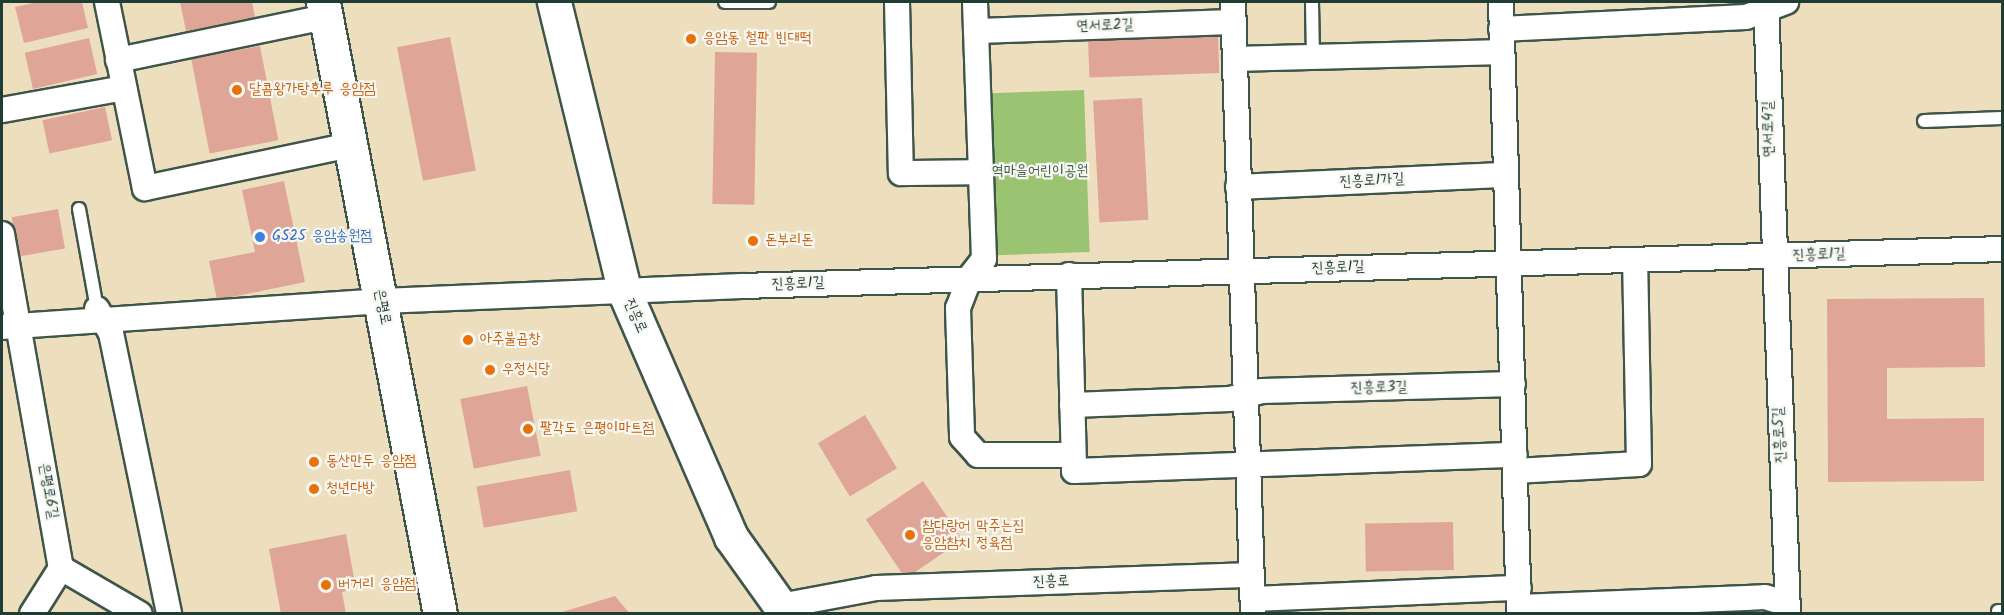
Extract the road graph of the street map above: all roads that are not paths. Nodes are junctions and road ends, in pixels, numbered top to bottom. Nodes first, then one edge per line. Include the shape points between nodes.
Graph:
1 (106, 2) edge
2 (554, 2) edge
3 (725, 2) edge
4 (769, 2) edge
5 (897, 2) edge
6 (975, 2) edge
7 (1312, 2) edge
8 (1501, 2) edge
9 (1772, 4) edge
10 (324, 9) edge
11 (1234, 12) edge
12 (1501, 29) junction
13 (976, 31) junction
14 (1502, 52) junction
15 (1313, 57) junction
16 (1235, 59) junction
17 (118, 60) junction
18 (124, 88) junction
19 (2, 111) edge
20 (2002, 118) edge
21 (1924, 121) dead end
22 (351, 145) junction
23 (981, 172) junction
24 (1506, 175) junction
25 (1238, 186) junction
26 (79, 209) dead end
27 (2, 234) edge
28 (2002, 249) edge
29 (1772, 256) junction
30 (1635, 260) junction
31 (1509, 263) junction
32 (1240, 271) junction
33 (1069, 275) junction
34 (970, 277) junction
35 (625, 293) junction
36 (381, 301) junction
37 (101, 314) junction
38 (10, 326) edge
39 (1513, 384) junction
40 (1246, 396) junction
41 (1072, 405) junction
42 (1073, 455) junction
43 (1515, 463) junction
44 (1249, 466) junction
45 (61, 568) junction
46 (1252, 575) junction
47 (1519, 603) edge
48 (1253, 606) edge
49 (1788, 609) edge
50 (783, 610) edge
51 (32, 614) edge
52 (140, 614) edge
53 (169, 614) edge
54 (440, 614) edge

1 - 17 street
2 - 35 main road, 진흥로
3 - 4 lane
5 - 23 street via 901,173
6 - 13 street
7 - 15 lane
8 - 12 street
9 - 12 street via 1746,17
9 - 29 street, 연서로4길
10 - 17 street
10 - 22 main road, 은평로
11 - 13 street, 연서로2길
11 - 16 street
12 - 14 street
13 - 23 street
14 - 15 street
14 - 24 street
15 - 16 street
16 - 25 street
17 - 18 street
18 - 19 street
18 - 22 street via 145,188
20 - 21 lane
22 - 36 main road, 은평로
23 - 34 street via 984,259
24 - 25 street, 진흥로1가길
24 - 31 street
25 - 32 street
26 - 37 lane
27 - 38 street, 은평로6길
28 - 29 street, 진흥로1길
29 - 30 street, 진흥로1길
29 - 49 street, 진흥로5길
30 - 31 street, 진흥로1길
30 - 43 street via 1639,464
31 - 32 street, 진흥로1길
31 - 39 street
32 - 33 street, 진흥로1길
32 - 40 street
33 - 34 street, 진흥로1길
33 - 41 street
34 - 35 street, 진흥로1길
34 - 42 street via 958,308 962,437 978,455
35 - 36 street, 진흥로1길
35 - 50 main road, 진흥로 via 731,537
36 - 37 street
36 - 54 main road, 은평로
37 - 38 street
37 - 53 street via 111,333
38 - 45 street, 은평로6길
39 - 40 street, 진흥로3길 via 1262,391
39 - 43 street
40 - 41 street, 진흥로3길
40 - 44 street
41 - 42 street
42 - 44 street via 1074,471
43 - 44 street
43 - 47 street
44 - 46 street
45 - 51 street
45 - 52 street
46 - 48 street
46 - 50 street, 진흥로 via 876,588
47 - 48 street
47 - 49 street via 1766,597

